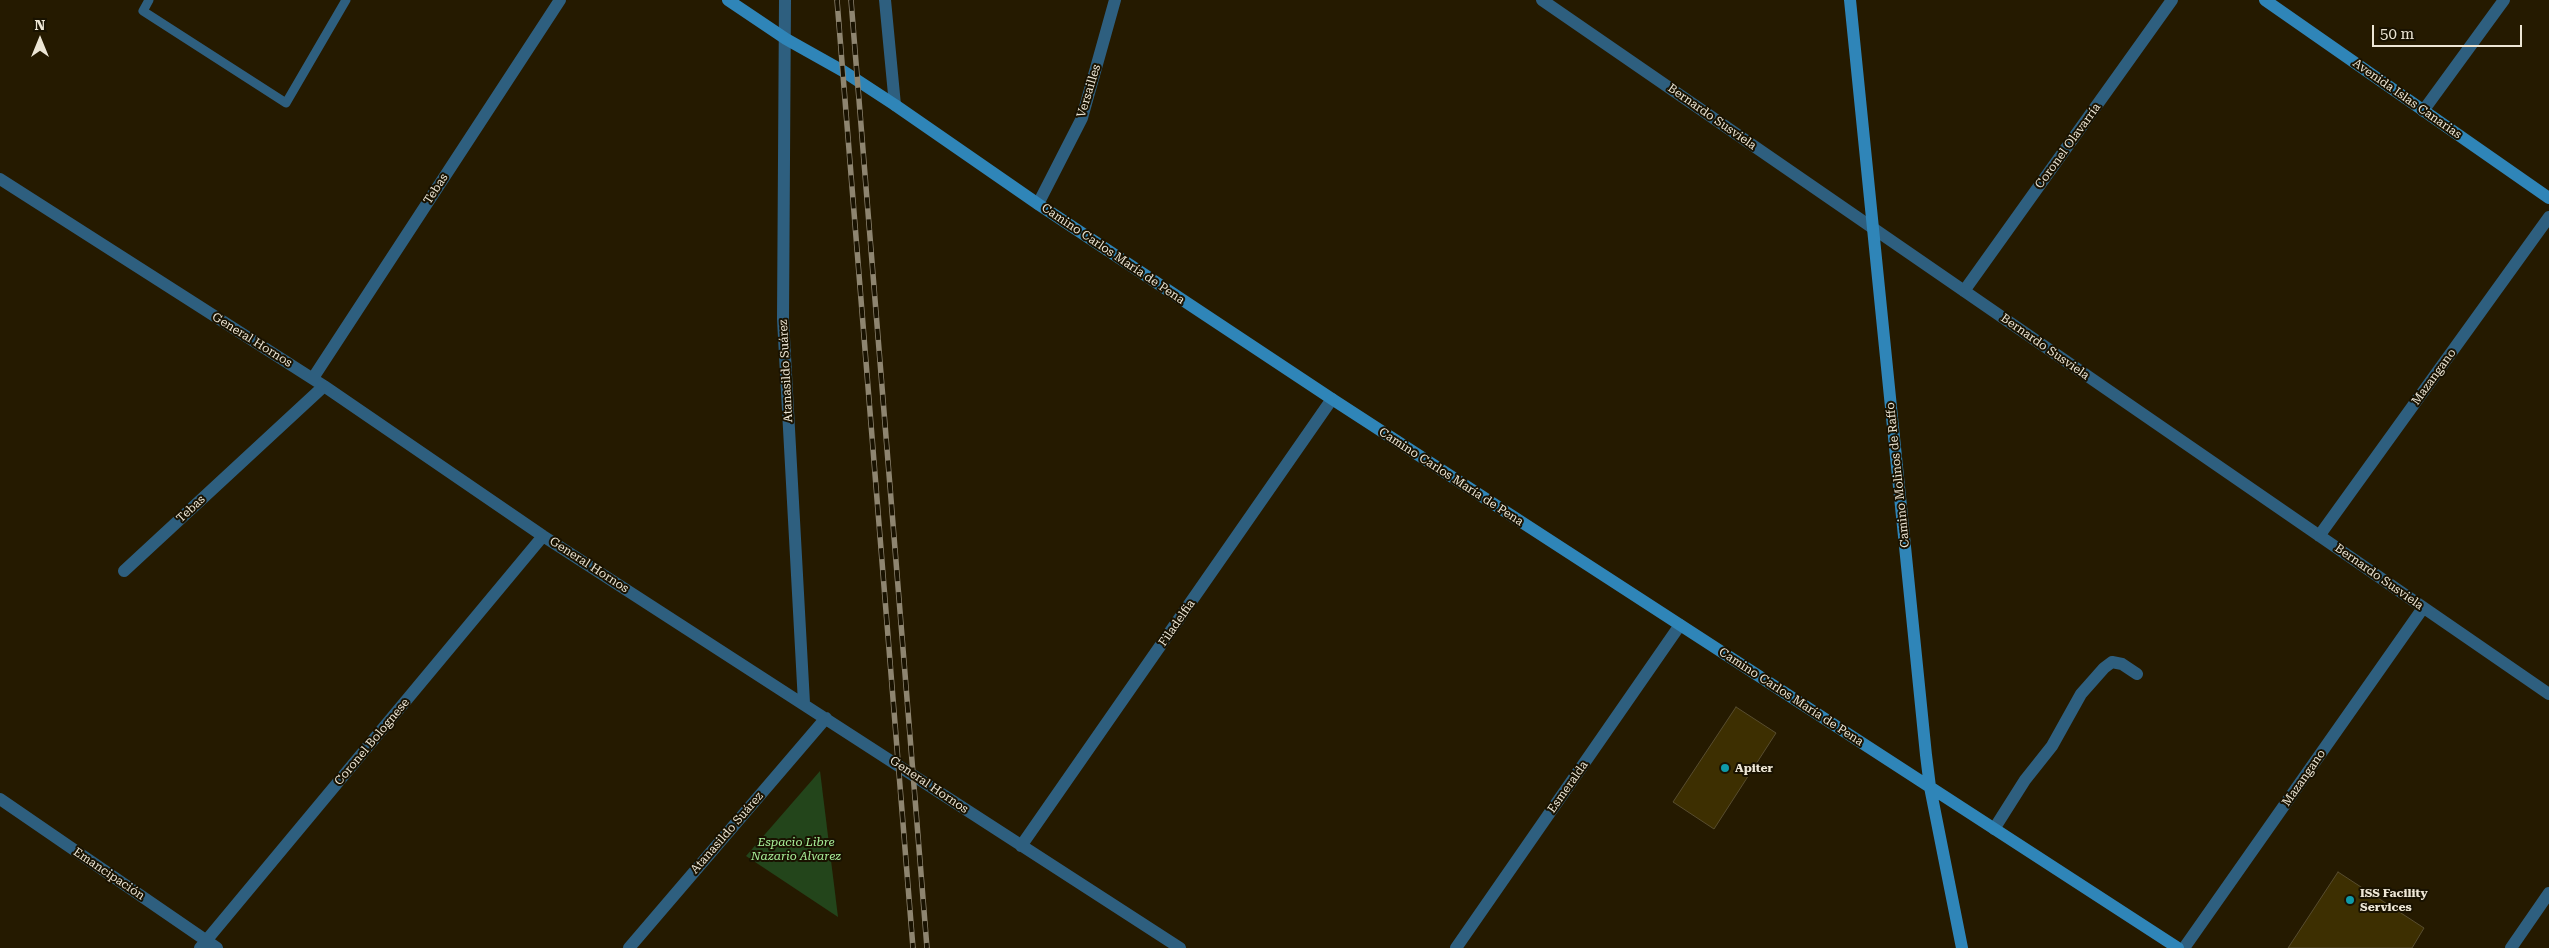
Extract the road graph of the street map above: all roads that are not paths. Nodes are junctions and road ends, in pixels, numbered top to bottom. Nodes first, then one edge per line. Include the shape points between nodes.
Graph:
1 (149, 0) edge
2 (346, 0) edge
3 (560, 0) edge
4 (728, 0) edge
5 (785, 0) edge
6 (885, 0) edge
7 (1115, 0) edge
8 (1542, 0) edge
9 (1850, 0) edge
10 (2172, 0) edge
11 (2265, 0) edge
12 (2504, 0) edge
13 (786, 39) junction
14 (894, 105) junction
15 (2423, 111) junction
16 (0, 179) edge
17 (2549, 198) edge
18 (1038, 204) junction
19 (2549, 217) edge
20 (1872, 228) junction
21 (1964, 291) junction
22 (313, 378) junction
23 (324, 386) junction
24 (1332, 400) junction
25 (543, 536) junction
26 (2319, 536) junction
27 (124, 571) dead end
28 (2423, 608) junction
29 (1680, 625) junction
30 (2137, 674) dead end
31 (2549, 694) edge
32 (804, 703) junction
33 (826, 718) junction
34 (1930, 787) junction
35 (0, 799) edge
36 (1994, 828) junction
37 (1021, 846) junction
38 (2549, 893) edge
39 (208, 946) edge
40 (629, 948) edge
41 (1180, 948) edge
42 (1456, 948) edge
43 (1962, 948) edge
44 (2178, 948) edge
45 (2184, 948) edge
46 (2511, 948) edge

1 - 2 lane via 143,11 286,103
3 - 22 street, Tebas
4 - 13 street, Camino Carlos María de Pena
5 - 13 street, Atanasildo Suárez
6 - 14 street
7 - 18 street, Versailles via 1082,118
8 - 20 street, Bernardo Susviela
9 - 20 street, Camino Molinos de Raffo
10 - 21 street, Coronel Olavarría
11 - 15 street, Avenida Islas Canarias
12 - 15 street
13 - 14 street, Camino Carlos María de Pena
13 - 32 street, Atanasildo Suárez via 783,83 783,319
14 - 18 street, Camino Carlos María de Pena
15 - 17 street, Avenida Islas Canarias
16 - 22 street, General Hornos
18 - 24 street, Camino Carlos María de Pena
19 - 26 street, Mazangano
20 - 21 street, Bernardo Susviela
20 - 34 street, Camino Molinos de Raffo
21 - 26 street, Bernardo Susviela
22 - 23 street, General Hornos
23 - 25 street, General Hornos
23 - 27 street, Tebas
24 - 29 street, Camino Carlos María de Pena
24 - 37 street, Filadelfia
25 - 32 street, General Hornos
25 - 39 street, Coronel Bolognese
26 - 28 street, Bernardo Susviela
28 - 31 street, Bernardo Susviela
28 - 45 street, Mazangano
29 - 34 street, Camino Carlos María de Pena
29 - 42 street, Esmeralda
30 - 36 street via 2122,664 2112,662 2104,668 2081,694 2052,746
32 - 33 street, General Hornos
33 - 37 street, General Hornos
33 - 40 street, Atanasildo Suárez
34 - 36 street, Camino Carlos María de Pena
34 - 43 street, Camino Molinos de Raffo
35 - 39 street, Emancipación
36 - 44 street, Camino Carlos María de Pena
37 - 41 street, General Hornos
38 - 46 street

